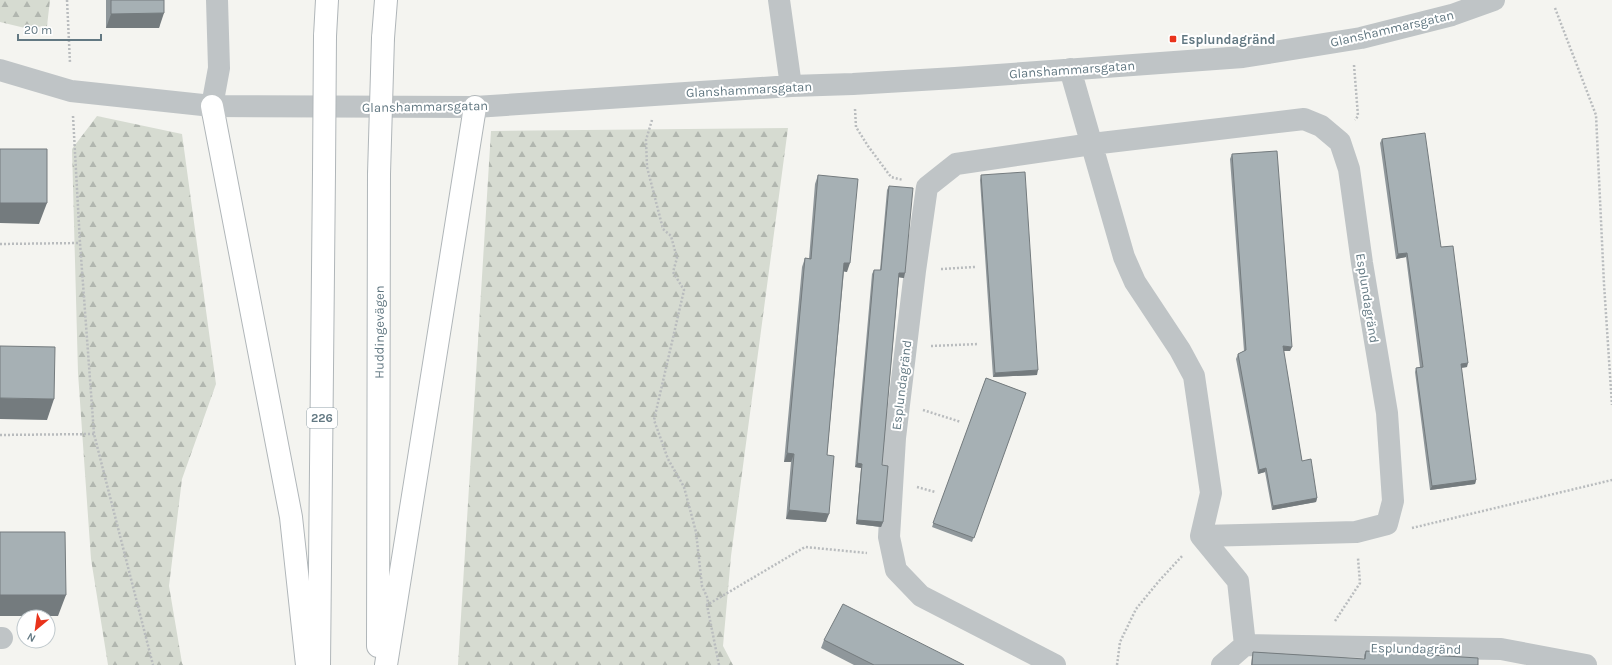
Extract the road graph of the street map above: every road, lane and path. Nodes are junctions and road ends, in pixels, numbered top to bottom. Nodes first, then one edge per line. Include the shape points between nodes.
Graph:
1 (67, 0) edge
2 (217, 0) edge
3 (327, 0) edge
4 (386, 0) edge
5 (779, 0) edge
6 (1494, 0) edge
7 (1556, 8) dead end
8 (1349, 40) junction
9 (1070, 69) junction
10 (0, 70) edge
11 (791, 86) junction
12 (71, 91) junction
13 (653, 95) junction
14 (854, 103) dead end
15 (212, 106) junction
16 (475, 107) junction
17 (1340, 142) junction
18 (1092, 144) junction
19 (927, 187) junction
20 (80, 243) junction
21 (0, 244) edge
22 (975, 267) dead end
23 (915, 271) junction
24 (978, 344) dead end
25 (906, 347) junction
26 (1612, 396) edge
27 (899, 402) junction
28 (1612, 405) edge
29 (961, 422) dead end
30 (94, 434) junction
31 (0, 435) edge
32 (1612, 480) edge
33 (1387, 524) junction
34 (1356, 532) junction
35 (1201, 536) junction
36 (892, 555) junction
37 (707, 605) junction
38 (1245, 645) junction
39 (1318, 646) junction
40 (153, 665) edge
41 (307, 665) edge
42 (320, 665) edge
43 (378, 665) edge
44 (386, 665) edge
45 (719, 665) edge
46 (1055, 665) edge
47 (1117, 665) edge
48 (1222, 665) edge
49 (1586, 665) edge

1 - 12 path
2 - 15 street via 219,68
3 - 42 main road, 226, bridge
4 - 43 main road, Huddingevägen, bridge via 379,174
5 - 11 street
6 - 8 street, Glanshammarsgatan via 1452,14
7 - 26 path via 1596,114 1604,291
8 - 9 street, Glanshammarsgatan via 1243,57
8 - 17 path via 1354,58 1358,116
9 - 11 street, Glanshammarsgatan
9 - 18 street
10 - 12 street, Glanshammarsgatan
11 - 13 street, Glanshammarsgatan
12 - 15 street, Glanshammarsgatan
12 - 20 path
13 - 16 street, Glanshammarsgatan
13 - 37 path via 652,117 646,140 647,167 663,229 671,236 676,258 673,272 684,290 654,420 668,459 684,487 696,532 702,586 708,599
14 - 19 path via 856,127 891,177
15 - 16 street, Glanshammarsgatan
15 - 41 main road via 291,517
16 - 44 main road
17 - 18 street via 1321,126 1304,119
17 - 33 street, Esplundagränd via 1349,169 1387,413 1393,501
18 - 19 street via 956,164
18 - 35 street via 1124,257 1135,282 1194,376 1211,493
19 - 23 street, Esplundagränd
20 - 21 path
20 - 30 path
22 - 23 path
23 - 25 street, Esplundagränd
24 - 25 path
25 - 27 street, Esplundagränd
26 - 28 path
27 - 29 path
27 - 36 street, Esplundagränd via 889,537
30 - 31 path
30 - 40 path
32 - 33 path via 1410,529
33 - 34 street
34 - 35 street
34 - 39 path via 1360,583
35 - 38 street via 1238,581
35 - 47 path via 1136,608 1120,642
36 - 37 path via 805,547
36 - 46 street, Esplundagränd via 896,570 921,596
37 - 45 path
38 - 39 street, Esplundagränd
38 - 48 street
39 - 49 street, Esplundagränd via 1501,649

